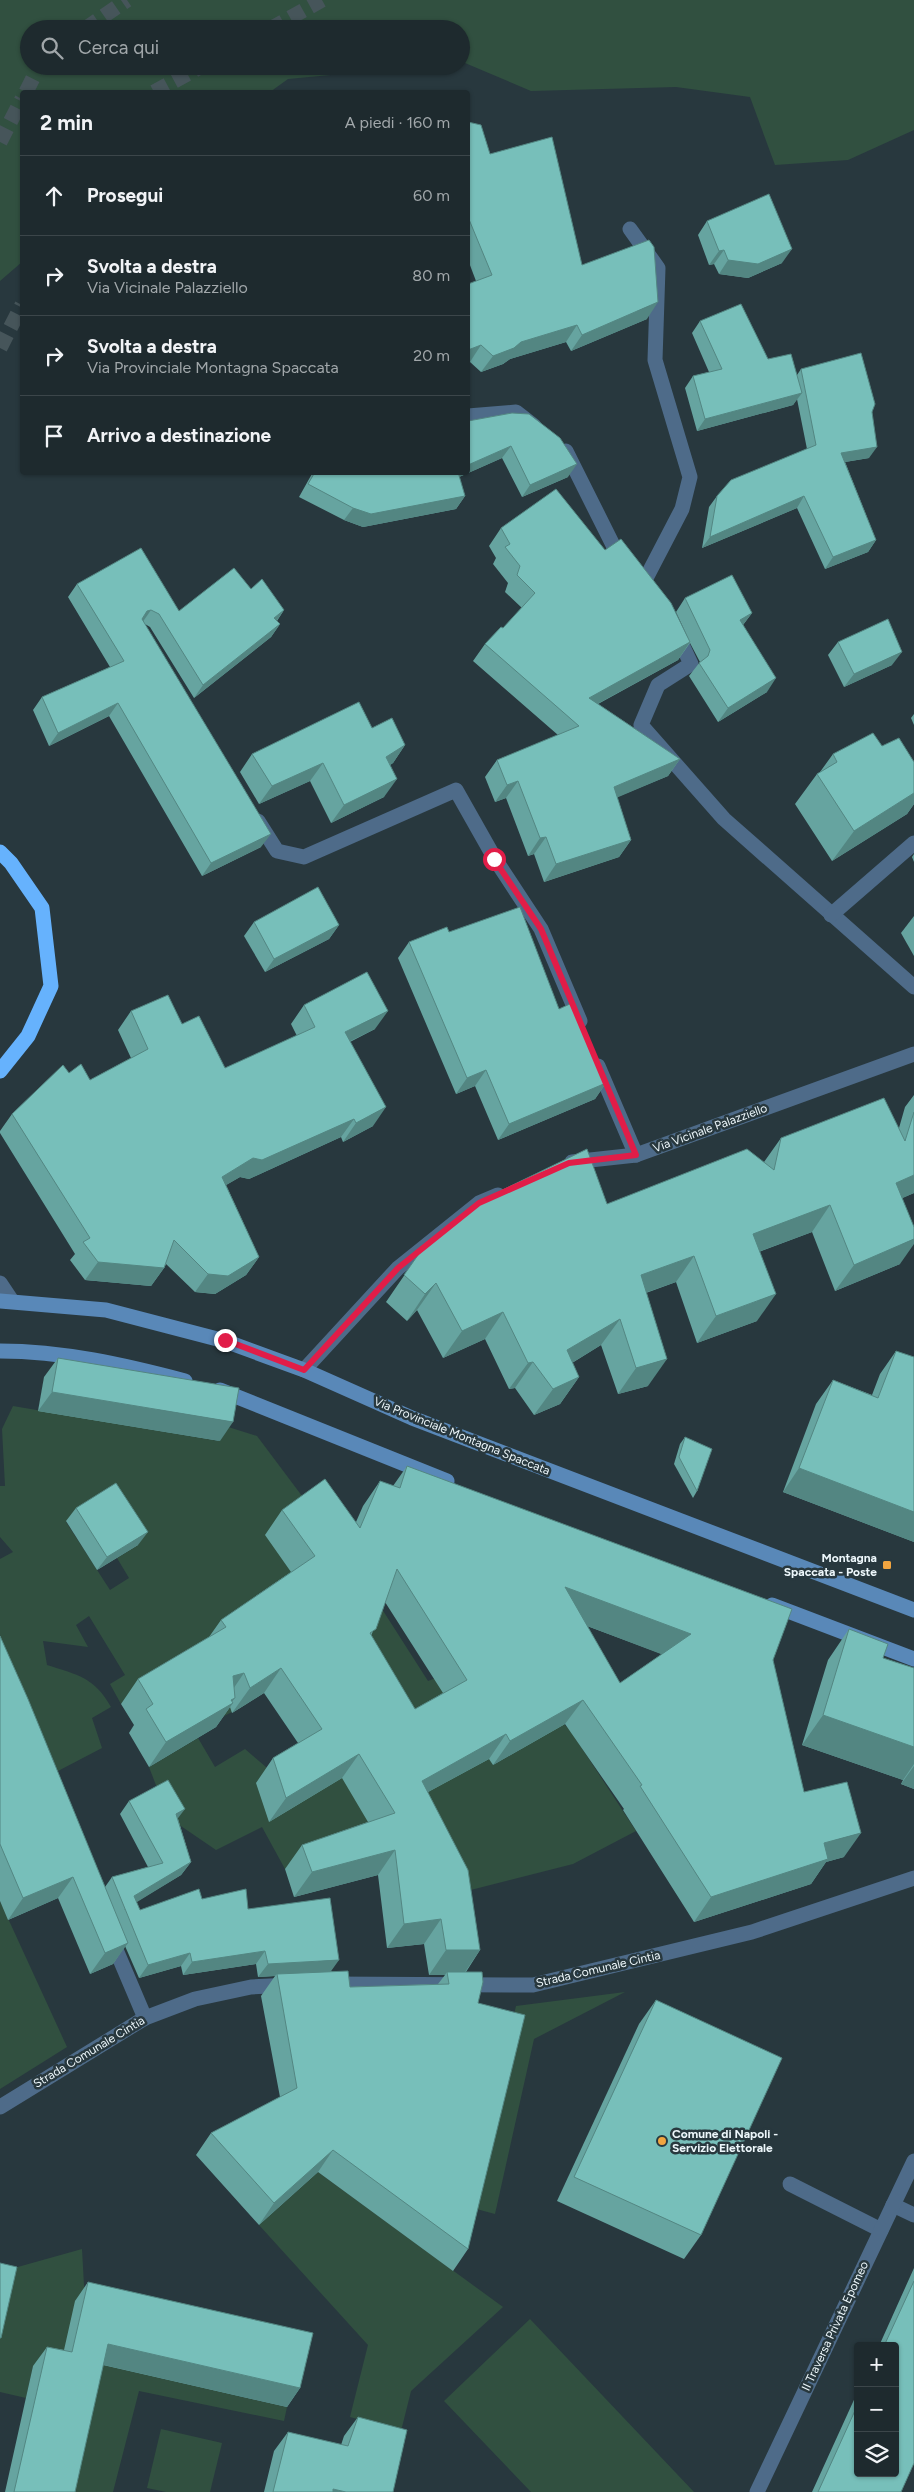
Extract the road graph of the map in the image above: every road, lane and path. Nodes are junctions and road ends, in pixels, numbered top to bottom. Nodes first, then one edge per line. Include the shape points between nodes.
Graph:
1 (630, 229) dead end
2 (470, 416) edge
3 (544, 433) edge
4 (558, 444) edge
5 (644, 582) junction
6 (656, 597) edge
7 (670, 621) edge
8 (251, 809) edge
9 (914, 843) edge
10 (0, 852) edge
11 (831, 915) junction
12 (914, 987) edge
13 (586, 1037) edge
14 (914, 1054) edge
15 (594, 1055) edge
16 (0, 1071) edge
17 (636, 1155) junction
18 (560, 1166) edge
19 (509, 1190) edge
20 (0, 1283) edge
21 (6, 1301) edge
22 (0, 1351) edge
23 (304, 1370) junction
24 (460, 1486) edge
25 (755, 1599) edge
26 (914, 1610) edge
27 (914, 1659) edge
28 (914, 1878) edge
29 (105, 1923) edge
30 (145, 2018) junction
31 (0, 2106) edge
32 (914, 2161) edge
33 (790, 2184) dead end
34 (893, 2205) junction
35 (914, 2215) edge
36 (881, 2230) junction
37 (757, 2492) edge

1 - 5 street via 658,268 655,360 690,478 682,509
2 - 3 street via 516,412
4 - 5 street via 565,449 615,549
5 - 6 street
7 - 11 street via 692,664 658,685 641,725 724,819
8 - 13 street via 276,851 304,857 456,790 494,859 541,929
9 - 11 street
10 - 16 highway via 42,908 51,986 28,1036
11 - 12 street
14 - 17 street, Via Vicinale Palazziello
15 - 17 street
17 - 18 street, Via Vicinale Palazziello
19 - 23 street via 479,1203 398,1268
20 - 21 street
21 - 23 street, Via Provinciale Montagna Spaccata via 106,1310 225,1340
22 - 24 street via 28,1351 114,1362 204,1386
23 - 26 street, Via Provinciale Montagna Spaccata via 419,1421
25 - 27 street
28 - 30 street, Strada Comunale Cintia via 752,1932 532,1985 309,1984 251,1987 195,1999
29 - 30 street
30 - 31 street, Strada Comunale Cintia
32 - 34 street, II Traversa Privata Epomeo
33 - 36 street
34 - 35 street
34 - 36 street, II Traversa Privata Epomeo
36 - 37 street, II Traversa Privata Epomeo

